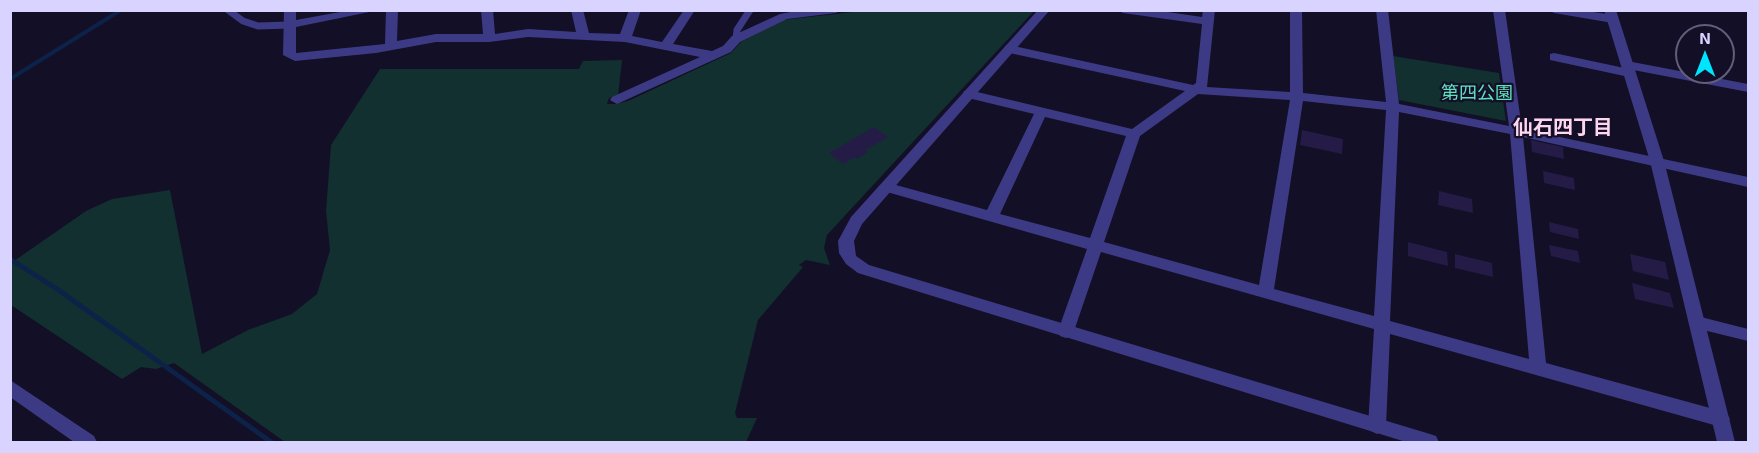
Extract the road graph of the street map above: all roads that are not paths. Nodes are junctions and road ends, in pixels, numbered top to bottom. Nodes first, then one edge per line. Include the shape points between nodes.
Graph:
1 (228, 10) edge
2 (290, 10) edge
3 (374, 10) edge
4 (392, 10) edge
5 (487, 10) edge
6 (577, 10) edge
7 (635, 10) edge
8 (690, 10) edge
9 (750, 10) edge
10 (836, 10) edge
11 (1045, 10) edge
12 (1123, 10) edge
13 (1296, 10) edge
14 (1382, 10) edge
15 (1499, 10) edge
16 (1554, 10) edge
17 (1611, 15) edge
18 (1209, 16) edge
19 (289, 25) junction
20 (583, 34) junction
21 (489, 38) junction
22 (625, 38) junction
23 (735, 39) junction
24 (391, 45) junction
25 (666, 45) junction
26 (1009, 49) junction
27 (711, 55) junction
28 (1554, 57) dead end
29 (1628, 69) junction
30 (1749, 88) edge
31 (1197, 90) junction
32 (969, 94) junction
33 (1297, 97) junction
34 (617, 99) dead end
35 (1393, 106) junction
36 (1041, 112) junction
37 (1516, 131) junction
38 (1134, 134) junction
39 (1657, 161) junction
40 (1749, 182) edge
41 (885, 187) junction
42 (991, 216) junction
43 (1097, 244) junction
44 (1266, 290) junction
45 (1697, 322) junction
46 (1382, 325) junction
47 (1066, 331) junction
48 (1749, 335) edge
49 (1538, 369) junction
50 (10, 387) edge
51 (1721, 419) junction
52 (1377, 426) junction
53 (88, 442) edge
54 (1430, 442) edge
55 (1726, 442) edge

1 - 19 lane via 258,26
2 - 19 street
3 - 19 street
4 - 24 street
5 - 21 street
6 - 20 street
7 - 22 street
8 - 25 street
9 - 23 lane
10 - 23 street via 784,16
11 - 26 street
12 - 18 street
13 - 33 street
14 - 35 street
15 - 37 street
16 - 17 street
17 - 29 street
18 - 31 street via 1202,85
19 - 24 street via 289,55 295,57
20 - 21 street via 528,33
20 - 22 street
21 - 24 street via 435,38
22 - 25 street
23 - 27 street via 727,49
25 - 27 street
26 - 31 street
26 - 32 street
27 - 34 street
28 - 29 street
29 - 30 street
29 - 39 street
31 - 33 street
31 - 38 street
32 - 36 street
32 - 41 street
33 - 35 street
33 - 44 street
35 - 37 street
35 - 46 street
36 - 38 street
36 - 42 street
37 - 39 street
37 - 49 street
38 - 43 street
39 - 40 street
39 - 45 street
41 - 42 street
41 - 47 street via 848,233 847,253 857,265
42 - 43 street
43 - 44 street
43 - 47 street
44 - 46 street
45 - 48 street
45 - 51 street
46 - 49 street
46 - 52 street
47 - 52 street
49 - 51 street
50 - 53 street
51 - 55 street
52 - 54 street

